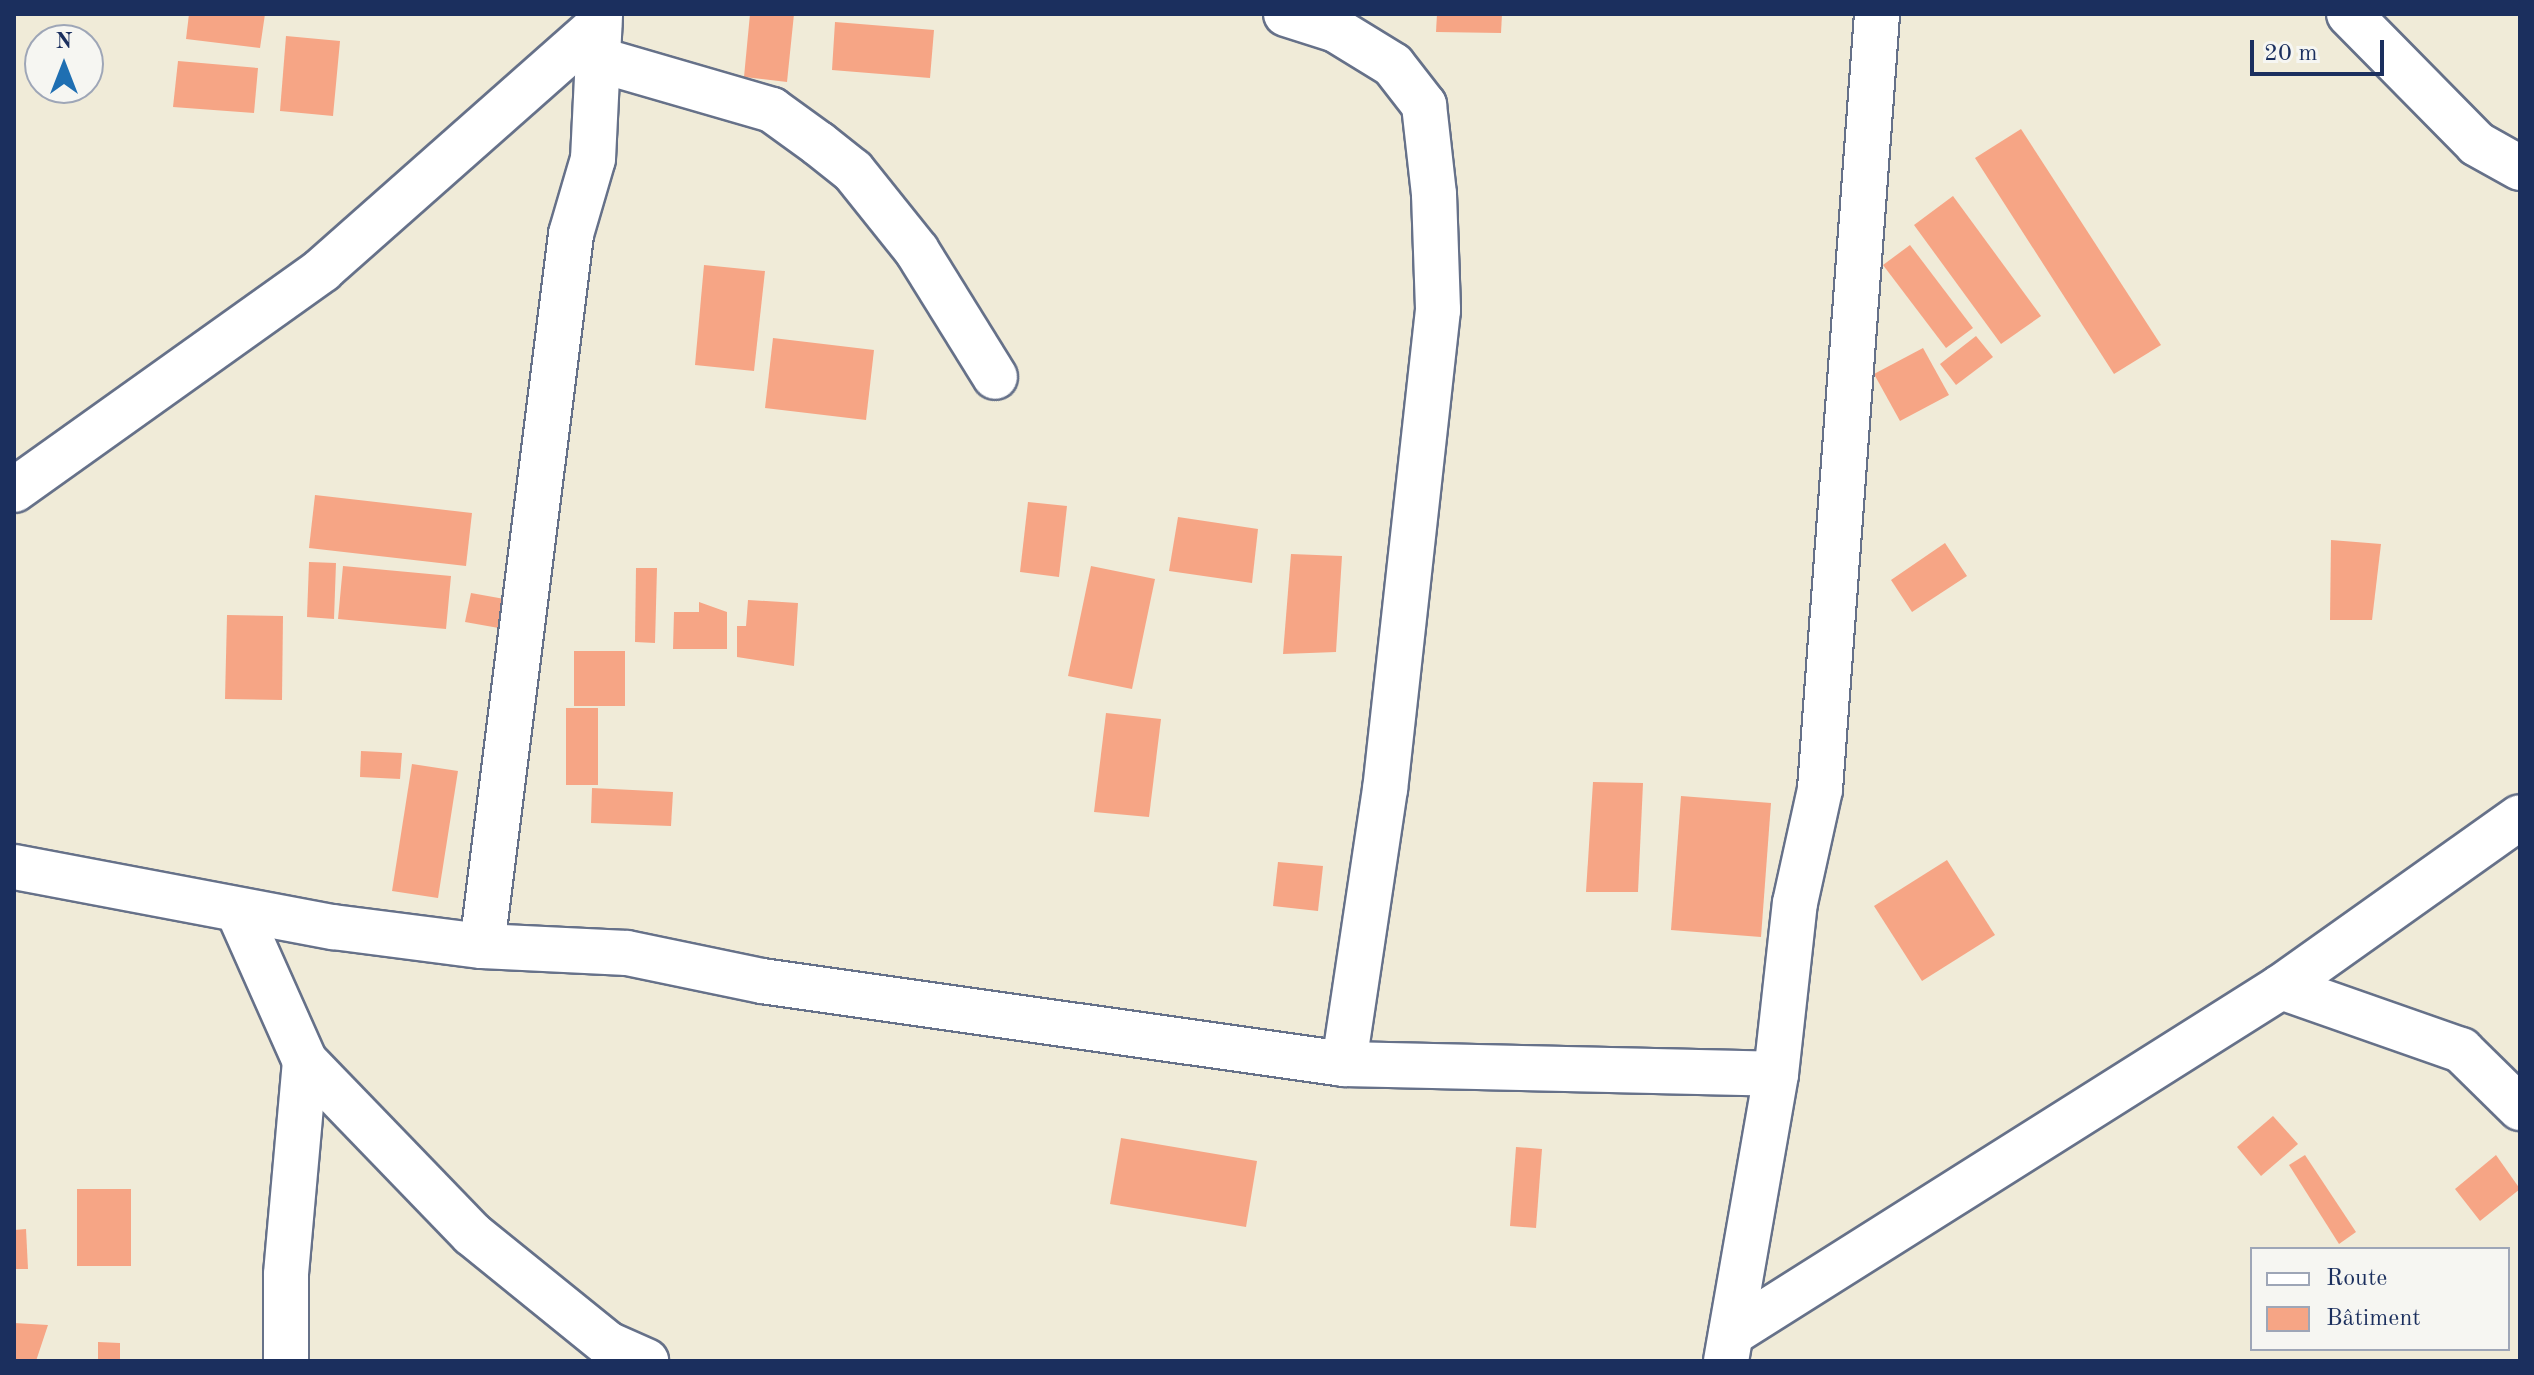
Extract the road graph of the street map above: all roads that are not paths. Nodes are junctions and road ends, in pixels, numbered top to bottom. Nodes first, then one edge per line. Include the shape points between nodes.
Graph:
1 (1286, 14) edge
2 (1877, 14) edge
3 (2349, 14) edge
4 (600, 33) edge
5 (2520, 168) edge
6 (995, 377) dead end
7 (14, 490) edge
8 (2520, 817) edge
9 (14, 867) edge
10 (239, 913) junction
11 (482, 946) junction
12 (2281, 987) junction
13 (305, 1061) junction
14 (1344, 1064) junction
15 (1776, 1074) junction
16 (2520, 1108) edge
17 (1728, 1348) edge
18 (286, 1361) edge
19 (646, 1361) edge

1 - 14 street via 1336,30 1393,65 1424,105 1434,194 1438,310 1385,789
2 - 15 street via 1836,640
3 - 5 street via 2477,144
4 - 6 street via 772,110 853,171 917,251
4 - 7 street via 322,270
4 - 11 street via 593,159 571,234
8 - 12 street
9 - 10 street
10 - 11 street
10 - 13 street
11 - 14 street via 627,953 762,981
12 - 16 street via 2461,1050
12 - 17 street
13 - 18 street via 286,1275
13 - 19 street via 472,1234 608,1344
14 - 15 street
15 - 17 street

